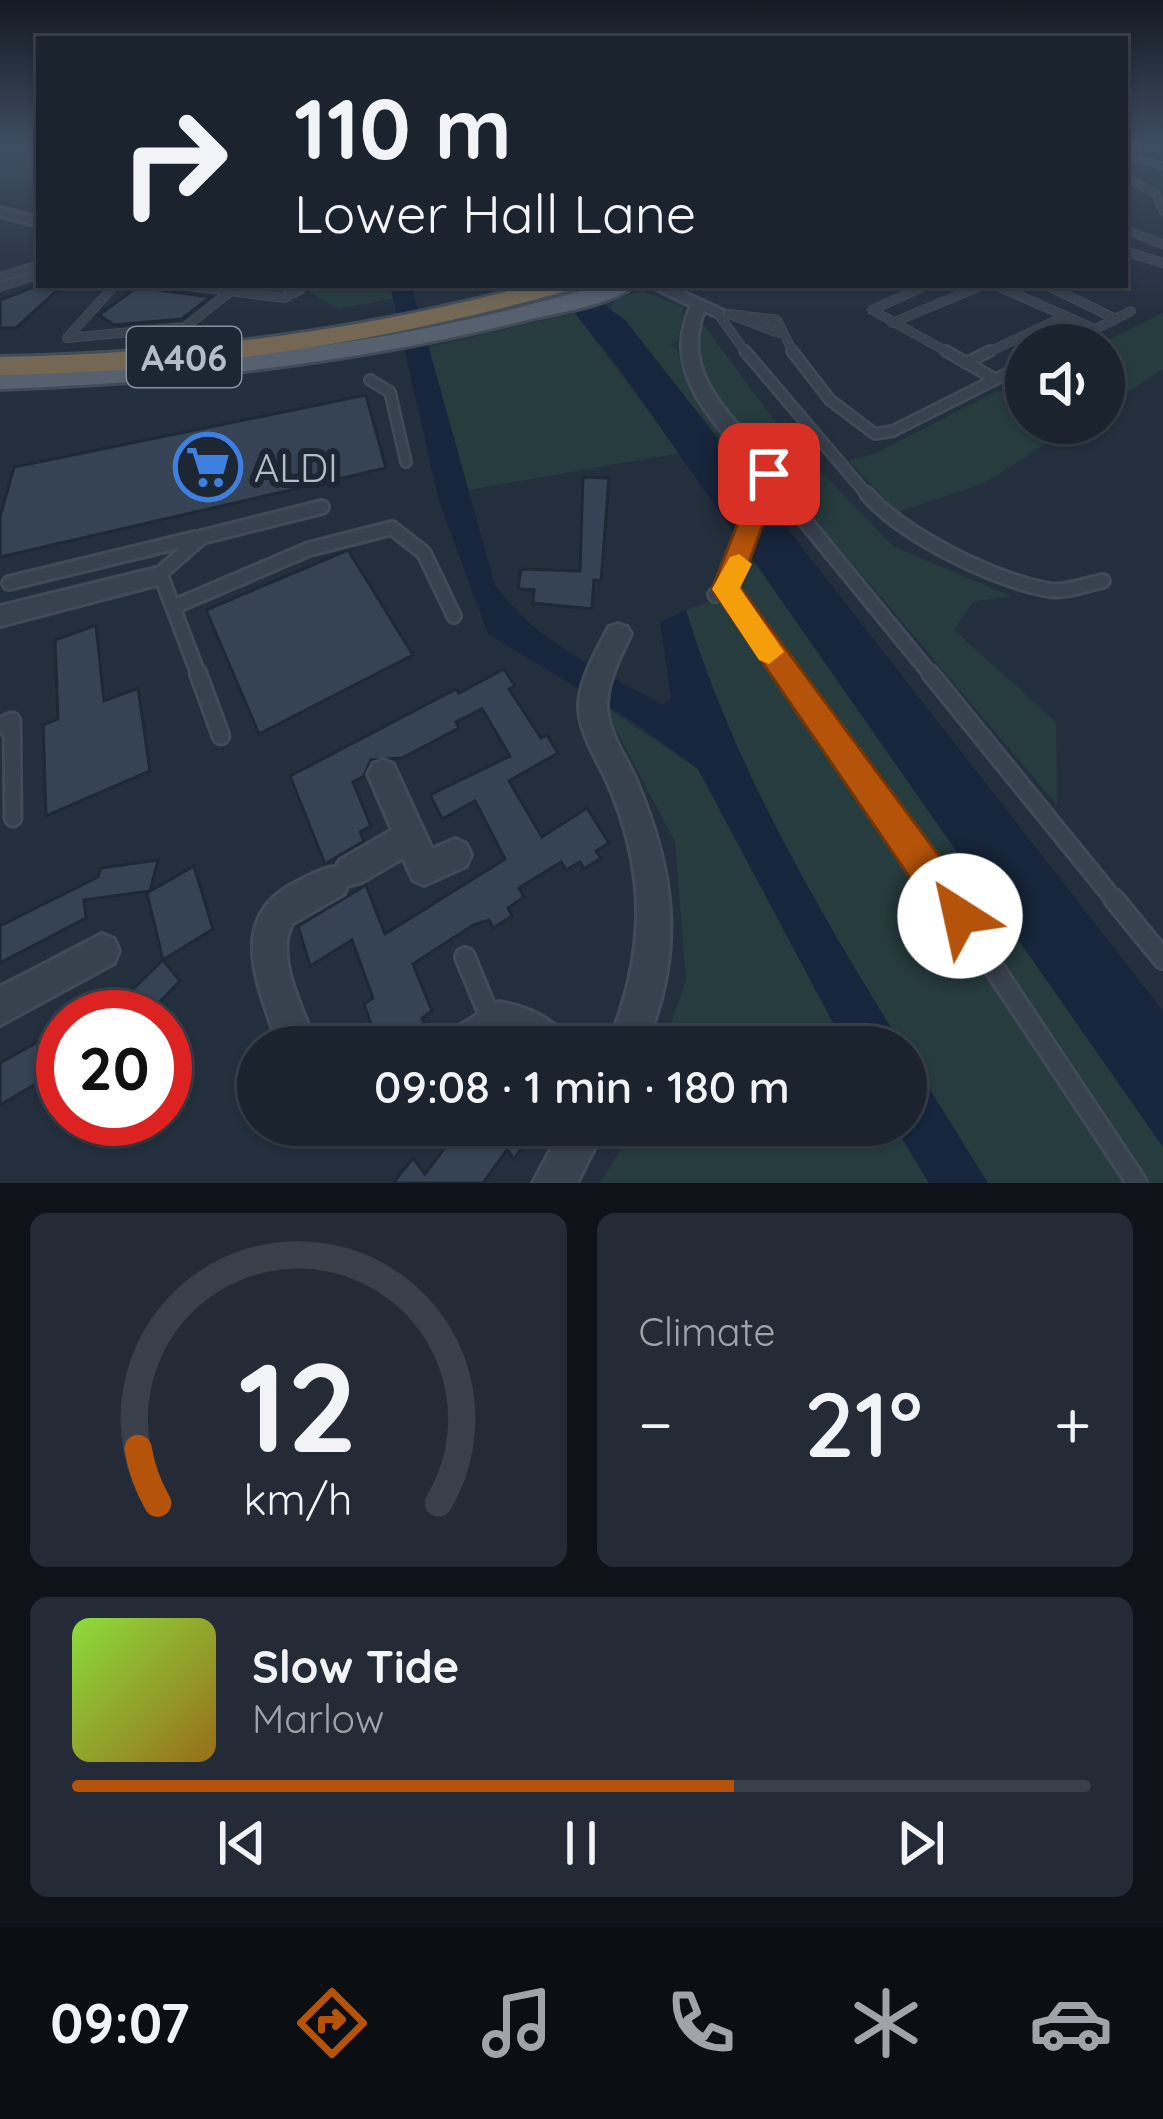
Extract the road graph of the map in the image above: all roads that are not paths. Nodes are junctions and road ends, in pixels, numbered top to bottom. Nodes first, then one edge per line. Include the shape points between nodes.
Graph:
1 (0, 212) edge
2 (36, 221) edge
3 (1128, 231) edge
4 (1163, 244) edge
5 (1128, 252) edge
6 (1163, 262) edge
7 (36, 270) edge
8 (36, 270) edge
9 (0, 277) edge
10 (0, 286) edge
11 (112, 288) edge
12 (206, 288) edge
13 (289, 288) edge
14 (471, 288) edge
15 (511, 288) edge
16 (547, 288) edge
17 (615, 288) edge
18 (663, 288) edge
19 (920, 288) edge
20 (976, 288) edge
21 (1001, 288) edge
22 (1052, 288) edge
23 (231, 291) junction
24 (714, 310) junction
25 (1131, 311) dead end
26 (1066, 316) junction
27 (1116, 319) junction
28 (892, 323) junction
29 (1084, 324) edge
30 (1106, 324) edge
31 (301, 339) junction
32 (0, 352) edge
33 (965, 363) junction
34 (149, 373) junction
35 (1005, 374) edge
36 (0, 378) edge
37 (995, 379) junction
38 (370, 380) dead end
39 (406, 462) dead end
40 (767, 483) junction
41 (322, 507) dead end
42 (202, 537) junction
43 (165, 576) junction
44 (1103, 581) dead end
45 (9, 584) dead end
46 (173, 607) junction
47 (0, 616) edge
48 (454, 616) dead end
49 (618, 634) dead end
50 (0, 726) edge
51 (221, 736) dead end
52 (383, 773) dead end
53 (13, 818) dead end
54 (410, 837) junction
55 (454, 855) dead end
56 (102, 951) dead end
57 (465, 957) dead end
58 (1163, 959) edge
59 (0, 1007) edge
60 (493, 1024) junction
61 (292, 1026) edge
62 (490, 1026) edge
63 (522, 1026) edge
64 (636, 1026) edge
65 (574, 1146) edge
66 (554, 1183) edge
67 (1137, 1183) edge

1 - 2 street
3 - 4 lane
5 - 6 lane
7 - 9 lane
8 - 10 lane
11 - 23 lane via 67,338 184,328
12 - 23 lane
13 - 23 lane via 285,298
14 - 31 highway, A406
15 - 31 highway, A406
16 - 31 highway, A406
17 - 31 main road via 449,331
18 - 24 street
19 - 28 lane via 873,307
20 - 28 lane
21 - 26 lane
22 - 27 lane
24 - 37 lane via 779,333 825,393 875,434
24 - 40 street via 686,327 688,367
24 - 44 lane via 766,383 880,508 951,554 1051,591
25 - 27 lane
26 - 29 lane
26 - 33 lane
27 - 30 lane
28 - 33 lane
31 - 32 highway, A406
31 - 34 main road
31 - 36 highway, A406
33 - 37 lane
34 - 36 main road
34 - 36 main road
35 - 37 lane
38 - 39 lane via 390,392
40 - 58 lane
40 - 67 lane via 720,592 960,916
41 - 42 lane
42 - 43 lane
42 - 45 lane
43 - 46 lane
43 - 47 street
46 - 48 lane via 310,549 392,528 424,553
46 - 51 lane
49 - 64 street via 593,704 656,881 654,964
50 - 53 lane via 12,721
52 - 54 street
54 - 55 street via 424,869
54 - 61 street via 285,909 272,929 269,948
56 - 59 street
57 - 60 lane
60 - 62 street
60 - 63 street
65 - 66 street

